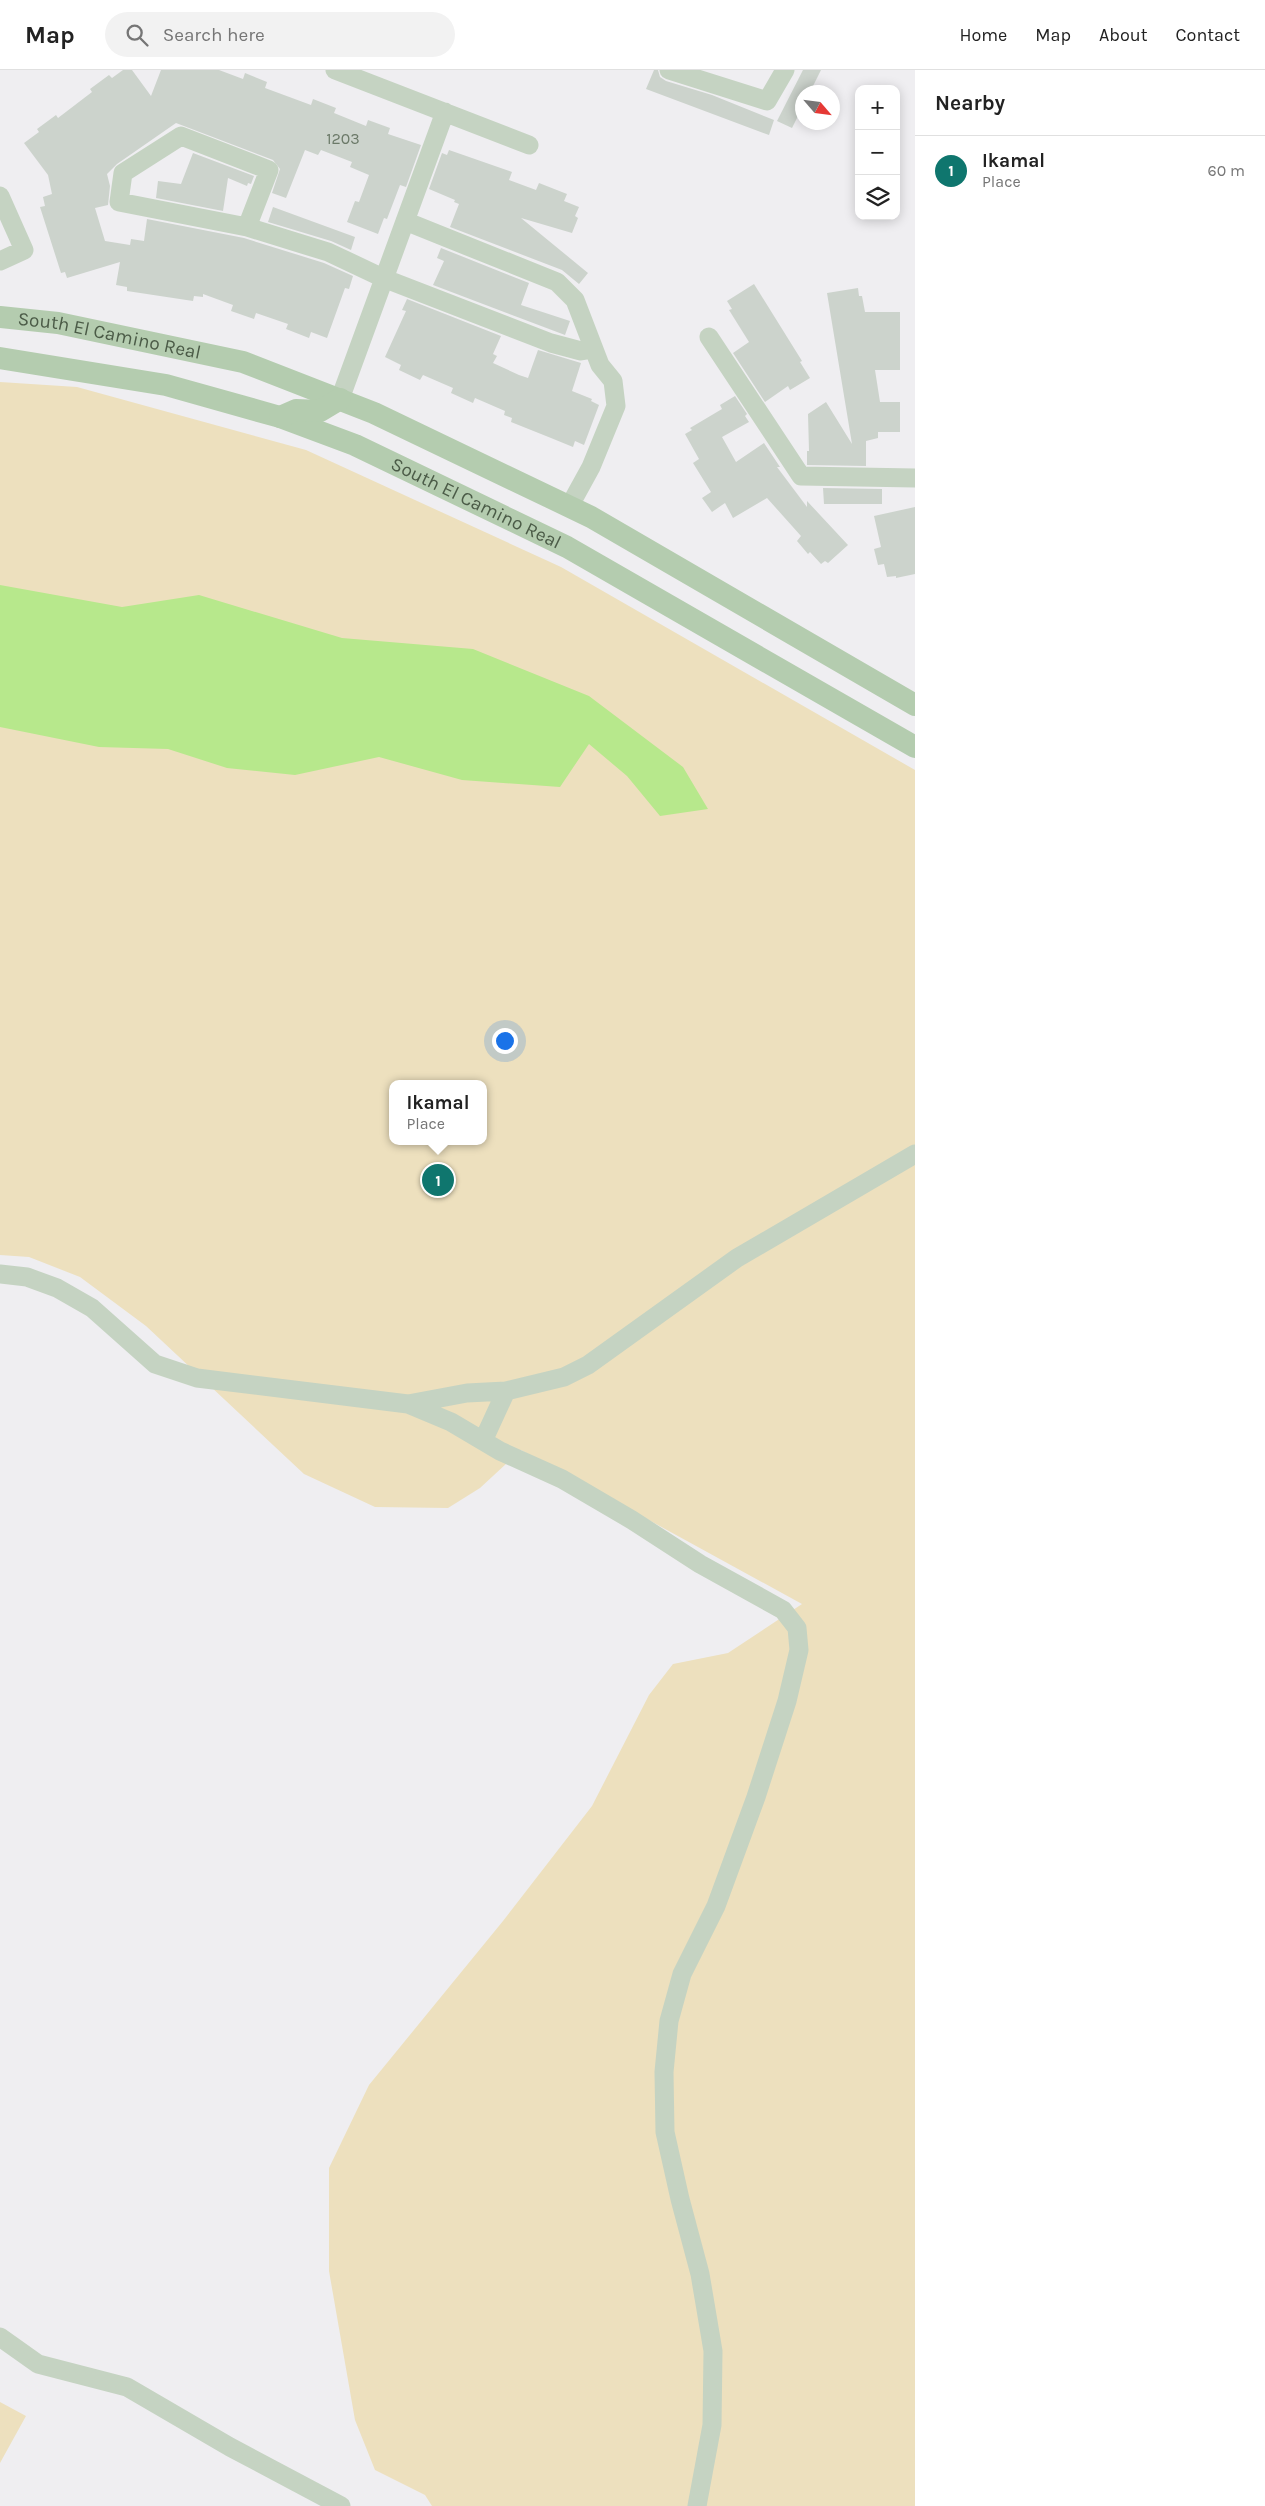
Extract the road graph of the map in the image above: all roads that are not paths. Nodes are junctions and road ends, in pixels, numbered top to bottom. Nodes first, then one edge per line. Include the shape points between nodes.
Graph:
1 (334, 70) edge
2 (670, 70) edge
3 (786, 70) edge
4 (445, 112) junction
5 (528, 145) dead end
6 (0, 196) edge
7 (404, 220) junction
8 (248, 227) junction
9 (0, 261) edge
10 (383, 278) junction
11 (0, 317) edge
12 (709, 338) dead end
13 (594, 349) junction
14 (0, 358) edge
15 (340, 400) junction
16 (280, 417) junction
17 (915, 478) edge
18 (569, 507) junction
19 (915, 705) edge
20 (915, 747) edge
21 (915, 1154) edge
22 (0, 1274) edge
23 (506, 1391) junction
24 (408, 1404) junction
25 (483, 1441) junction
26 (0, 2337) edge
27 (341, 2506) edge
28 (697, 2506) edge

1 - 4 lane
2 - 3 lane via 767,101
4 - 5 lane
4 - 7 lane
6 - 9 lane via 24,250
7 - 10 lane
7 - 13 lane via 557,282 575,300
8 - 8 lane via 119,202 123,174 181,136 269,170
8 - 10 lane via 328,252
10 - 13 lane via 550,343 581,351
10 - 15 lane
11 - 15 main road, South El Camino Real via 58,323 243,362
12 - 17 lane via 801,476
13 - 18 lane via 600,365 613,381 616,406 592,467
14 - 16 main road, South El Camino Real via 166,385
15 - 16 main road via 320,411 296,410
15 - 18 main road, South El Camino Real via 374,413
16 - 20 main road, South El Camino Real via 355,445 567,547
18 - 19 main road, South El Camino Real
21 - 23 lane via 737,1258 588,1365 564,1377
22 - 24 lane via 27,1277 57,1288 92,1308 155,1364 197,1378
23 - 24 lane via 467,1393
23 - 25 lane
24 - 25 lane via 451,1422
25 - 28 lane via 562,1479 632,1520 700,1564 783,1610 798,1628 799,1650 787,1701 759,1788 716,1906 682,1974 668,2021 664,2072 665,2132 700,2274 713,2351 712,2425
26 - 27 lane via 38,2364 127,2387

